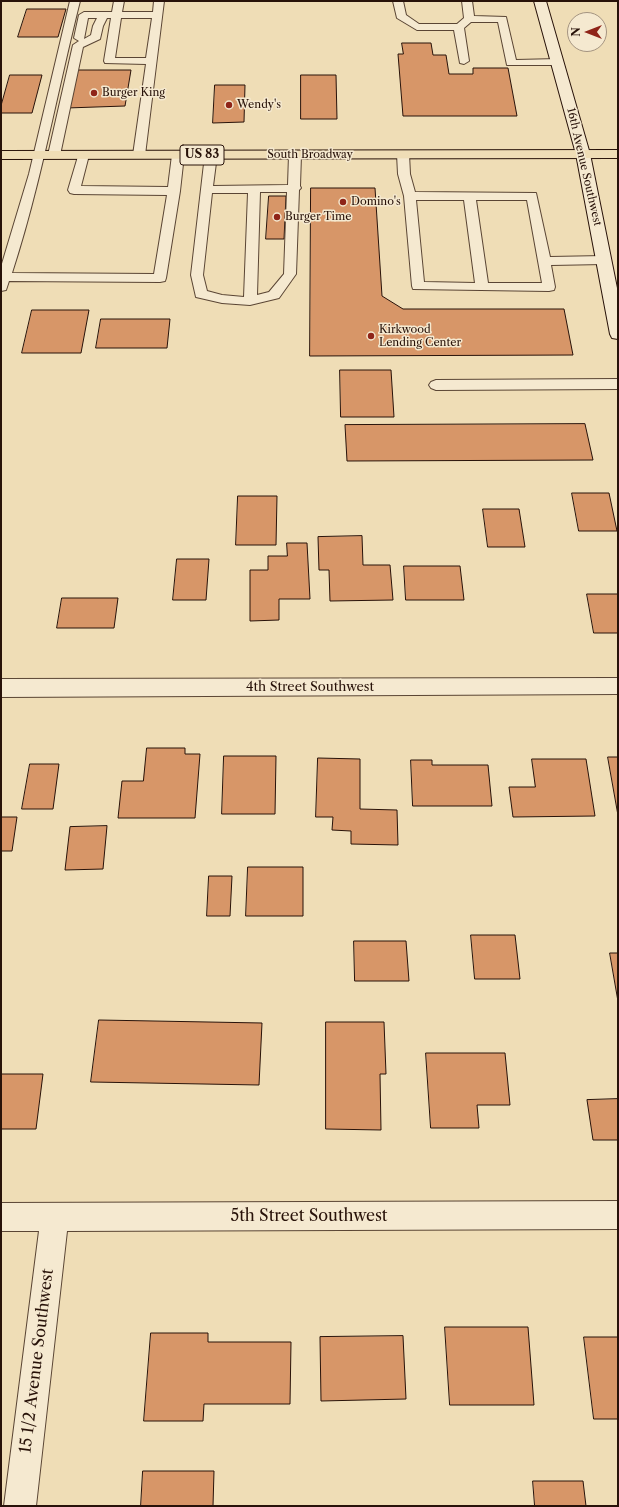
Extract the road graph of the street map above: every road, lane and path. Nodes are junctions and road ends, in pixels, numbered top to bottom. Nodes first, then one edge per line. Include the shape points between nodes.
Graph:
1 (75, 1) edge
2 (119, 1) edge
3 (159, 1) edge
4 (398, 1) edge
5 (467, 1) edge
6 (540, 1) edge
7 (104, 15) junction
8 (117, 15) junction
9 (157, 15) junction
10 (469, 18) junction
11 (459, 27) junction
12 (78, 45) junction
13 (151, 61) junction
14 (464, 61) dead end
15 (558, 62) junction
16 (403, 154) junction
17 (583, 154) junction
18 (618, 154) edge
19 (1, 155) edge
20 (39, 155) junction
21 (54, 155) junction
22 (83, 155) junction
23 (140, 155) junction
24 (178, 155) junction
25 (211, 155) junction
26 (295, 155) junction
27 (295, 188) junction
28 (254, 189) junction
29 (207, 190) junction
30 (174, 191) junction
31 (410, 196) junction
32 (469, 196) junction
33 (604, 260) junction
34 (544, 261) junction
35 (2, 280) edge
36 (482, 286) junction
37 (250, 301) junction
38 (616, 315) edge
39 (618, 334) edge
40 (618, 384) edge
41 (436, 385) dead end
42 (618, 686) edge
43 (1, 688) edge
44 (618, 1215) edge
45 (1, 1217) edge
46 (55, 1217) junction
47 (20, 1506) edge

1 - 20 lane
2 - 8 lane
3 - 9 lane
4 - 11 lane via 401,16 417,27
5 - 10 lane
6 - 15 street, 16th Avenue Southwest
7 - 8 lane
7 - 12 lane via 96,37
7 - 12 lane via 84,15
8 - 9 lane
8 - 13 lane via 109,61
9 - 13 lane
10 - 11 lane
10 - 15 lane via 502,19 511,63
11 - 14 lane
12 - 21 lane
13 - 23 lane
15 - 17 street, 16th Avenue Southwest
16 - 17 main road, South Broadway / US 83
16 - 26 main road, South Broadway / US 83
16 - 31 lane via 404,174
17 - 18 main road, South Broadway / US 83
17 - 33 street, 16th Avenue Southwest
19 - 20 main road, South Broadway / US 83
20 - 21 main road, South Broadway / US 83
20 - 35 lane via 14,248
21 - 22 main road, South Broadway / US 83
22 - 23 main road, South Broadway / US 83
22 - 30 lane via 74,190
23 - 24 main road, South Broadway / US 83
24 - 25 main road, South Broadway / US 83
24 - 30 lane
25 - 26 main road, South Broadway / US 83
25 - 29 lane
26 - 27 lane
27 - 28 lane
27 - 37 lane via 290,274 274,295
28 - 29 lane
28 - 37 lane
29 - 37 lane via 197,275 201,294
30 - 35 lane via 160,278
31 - 32 lane
31 - 36 lane via 418,286
32 - 34 lane via 532,196
32 - 36 lane
33 - 34 lane
33 - 38 street, 16th Avenue Southwest
34 - 36 lane via 549,287
38 - 39 street, 16th Avenue Southwest
40 - 41 lane
42 - 43 street, 4th Street Southwest
44 - 46 street, 5th Street Southwest
45 - 46 street, 5th Street Southwest
46 - 47 street, 15 1/2 Avenue Southwest

